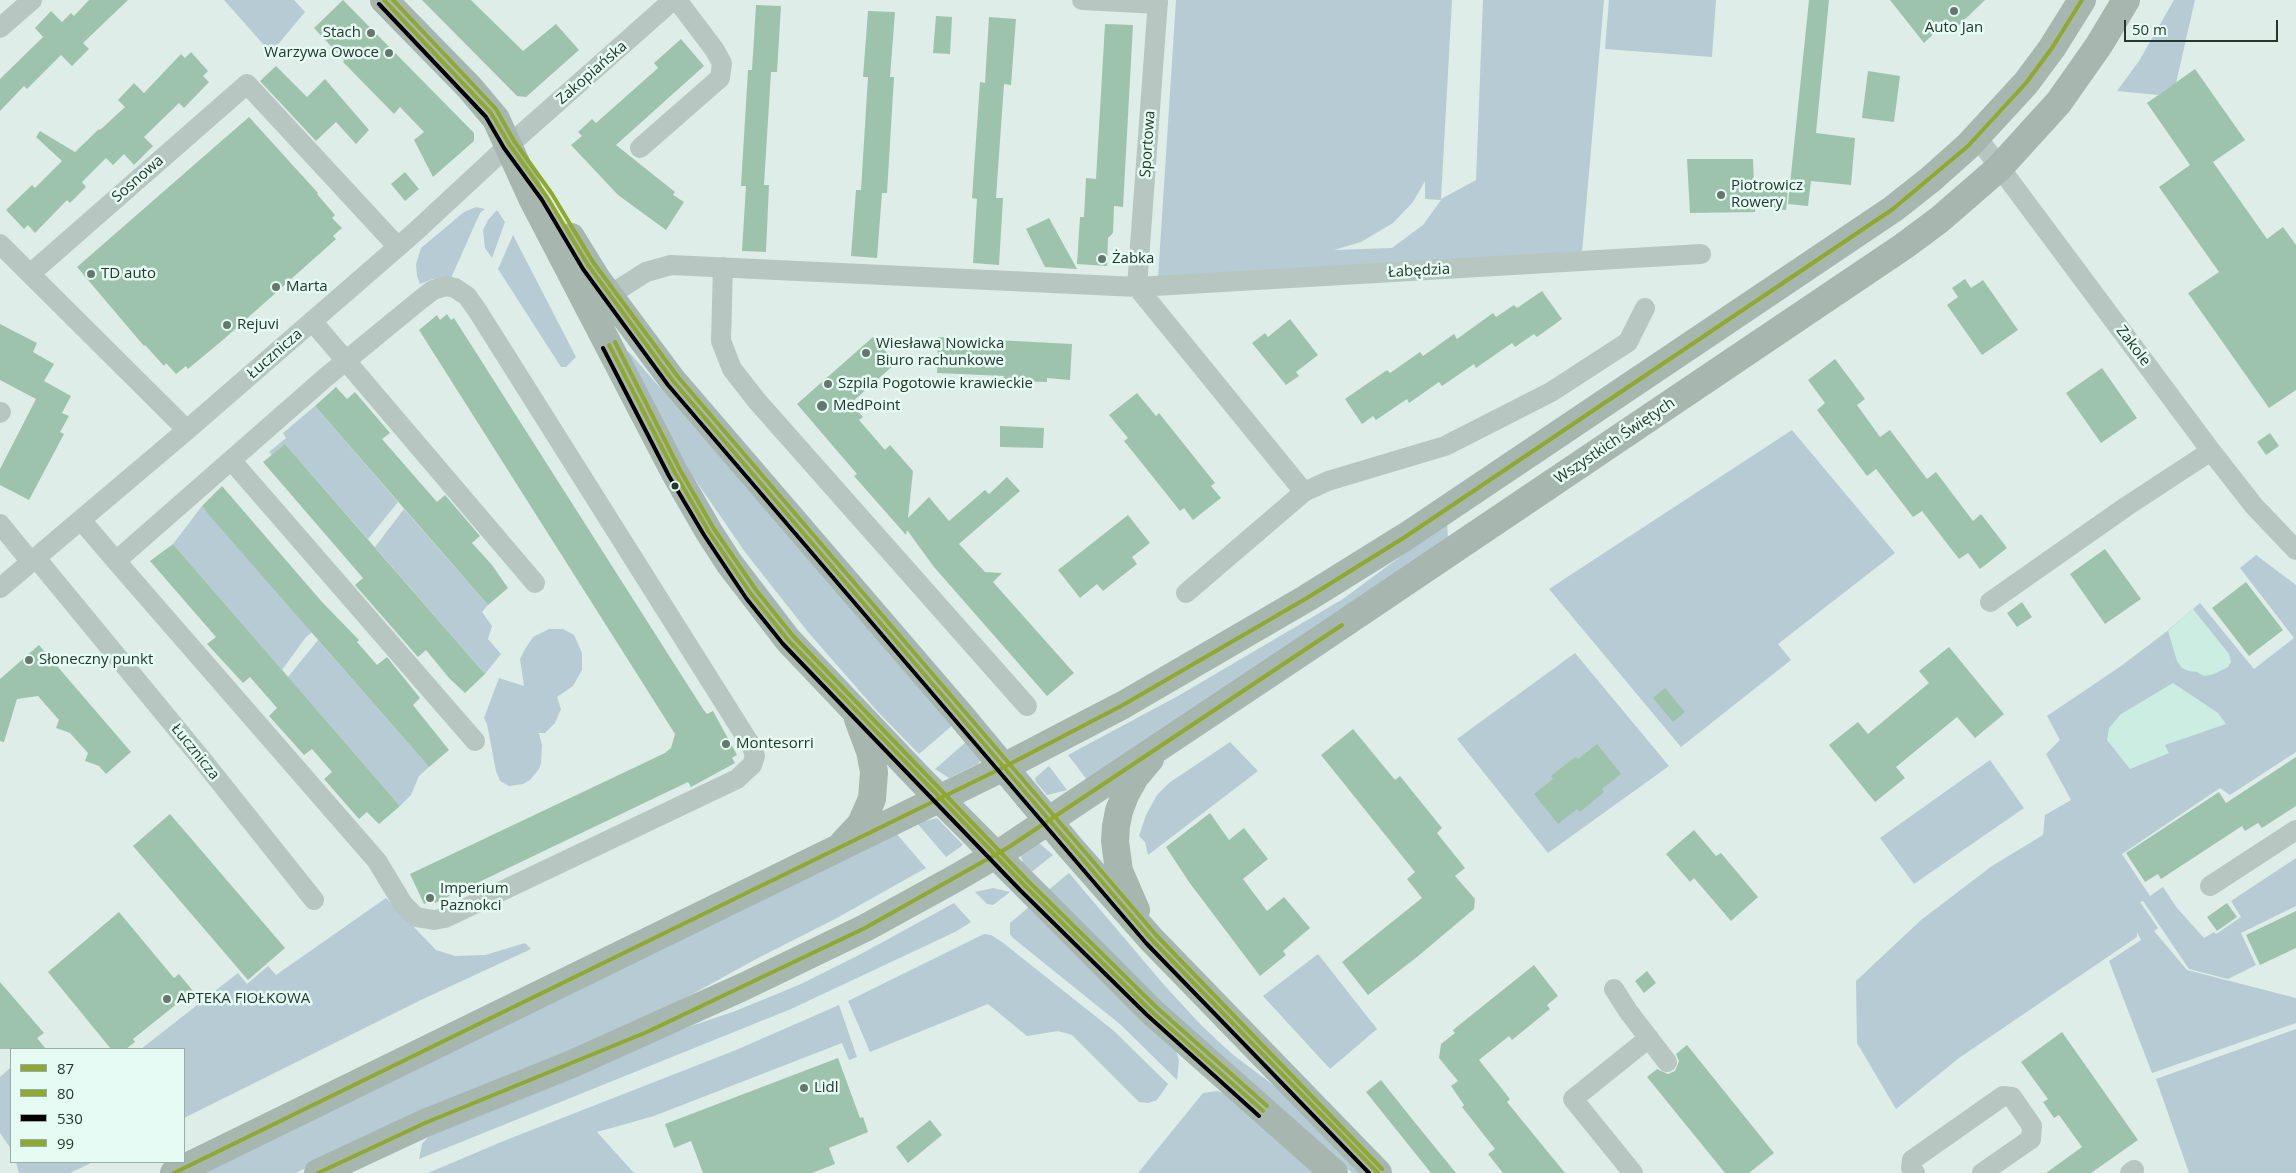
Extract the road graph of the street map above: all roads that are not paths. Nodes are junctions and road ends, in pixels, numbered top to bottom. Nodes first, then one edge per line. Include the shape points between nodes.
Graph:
1 (32, 0) edge
2 (384, 0) edge
3 (673, 0) edge
4 (677, 0) edge
5 (1082, 0) edge
6 (2082, 0) edge
7 (2126, 0) edge
8 (1158, 2) edge
9 (0, 28) edge
10 (1977, 137) junction
11 (509, 144) junction
12 (640, 148) dead end
13 (1999, 168) junction
14 (0, 244) edge
15 (398, 247) junction
16 (1701, 254) dead end
17 (722, 267) junction
18 (571, 273) junction
19 (30, 274) junction
20 (1137, 287) junction
21 (610, 296) junction
22 (1645, 308) dead end
23 (312, 321) junction
24 (611, 349) junction
25 (346, 360) junction
26 (187, 430) junction
27 (2211, 452) junction
28 (231, 460) junction
29 (1304, 492) junction
30 (82, 520) junction
31 (0, 524) edge
32 (2296, 550) edge
33 (34, 560) junction
34 (116, 561) junction
35 (535, 584) dead end
36 (0, 588) edge
37 (1186, 593) dead end
38 (1990, 602) dead end
39 (1027, 706) dead end
40 (854, 711) junction
41 (1177, 734) junction
42 (475, 741) dead end
43 (1004, 767) junction
44 (940, 799) junction
45 (1048, 821) junction
46 (2296, 830) edge
47 (828, 854) junction
48 (995, 855) junction
49 (2210, 886) dead end
50 (314, 900) dead end
51 (1150, 939) junction
52 (1614, 989) dead end
53 (1649, 1038) junction
54 (1667, 1062) dead end
55 (2007, 1166) edge
56 (174, 1173) edge
57 (318, 1173) edge
58 (1334, 1173) edge
59 (1378, 1173) edge
60 (1632, 1173) edge
61 (1915, 1173) edge
62 (1982, 1173) edge

1 - 9 street
2 - 11 street via 487,107
3 - 11 street, Zakopiańska
4 - 12 street via 722,63 720,78
5 - 8 street
6 - 10 street via 2026,82
7 - 13 street, Wszystkich Świętych via 2059,102
8 - 20 street, Sportowa
10 - 13 street, Zakole
10 - 43 street via 1893,209 1405,536 1228,646
11 - 15 street, Łucznicza
11 - 18 street via 527,188
11 - 21 street
13 - 27 street, Zakole
13 - 41 street, Wszystkich Świętych via 1904,246
14 - 19 street
15 - 19 street, Sosnowa via 247,84
15 - 23 street, Łucznicza
16 - 20 street, Łabędzia
17 - 20 street, Łabędzia
17 - 21 street, Łabędzia via 660,267 646,272
17 - 39 street via 721,341 732,369
18 - 21 street via 594,294
18 - 24 street
19 - 26 street
20 - 29 street
21 - 24 street via 604,304 602,320
21 - 43 street via 673,381
22 - 29 street via 1628,342 1551,392 1445,446 1328,481
23 - 25 street
23 - 26 street, Łucznicza
24 - 40 street via 709,532 788,640
25 - 28 street
25 - 34 street via 433,290 446,286 467,296 752,747 755,756 746,772 738,779 445,918 416,917 403,904 377,861
25 - 35 street
26 - 30 street, Łucznicza
27 - 32 street, Zakole via 2254,506
27 - 38 street
28 - 34 street
28 - 42 street
29 - 37 street
30 - 33 street, Łucznicza
30 - 34 street
31 - 33 street
33 - 36 street, Łucznicza
33 - 50 street, Łucznicza
40 - 44 street
40 - 47 street via 870,752 874,772 872,799 861,824
41 - 45 street, Wszystkich Świętych
41 - 51 street via 1148,760 1135,777 1119,810 1116,826 1120,871
43 - 44 street
43 - 45 street
44 - 47 street
44 - 48 street
45 - 48 street, Wszystkich Świętych
45 - 51 street
46 - 49 street
47 - 56 street
48 - 57 street, Wszystkich Świętych via 865,928 745,986 572,1064 425,1123
48 - 58 street via 1152,1011
51 - 59 street
52 - 53 street
53 - 54 street
53 - 60 street via 1573,1099
55 - 61 street via 2031,1139 2032,1126 2012,1097 2004,1096 1912,1160 1911,1168
55 - 62 street

